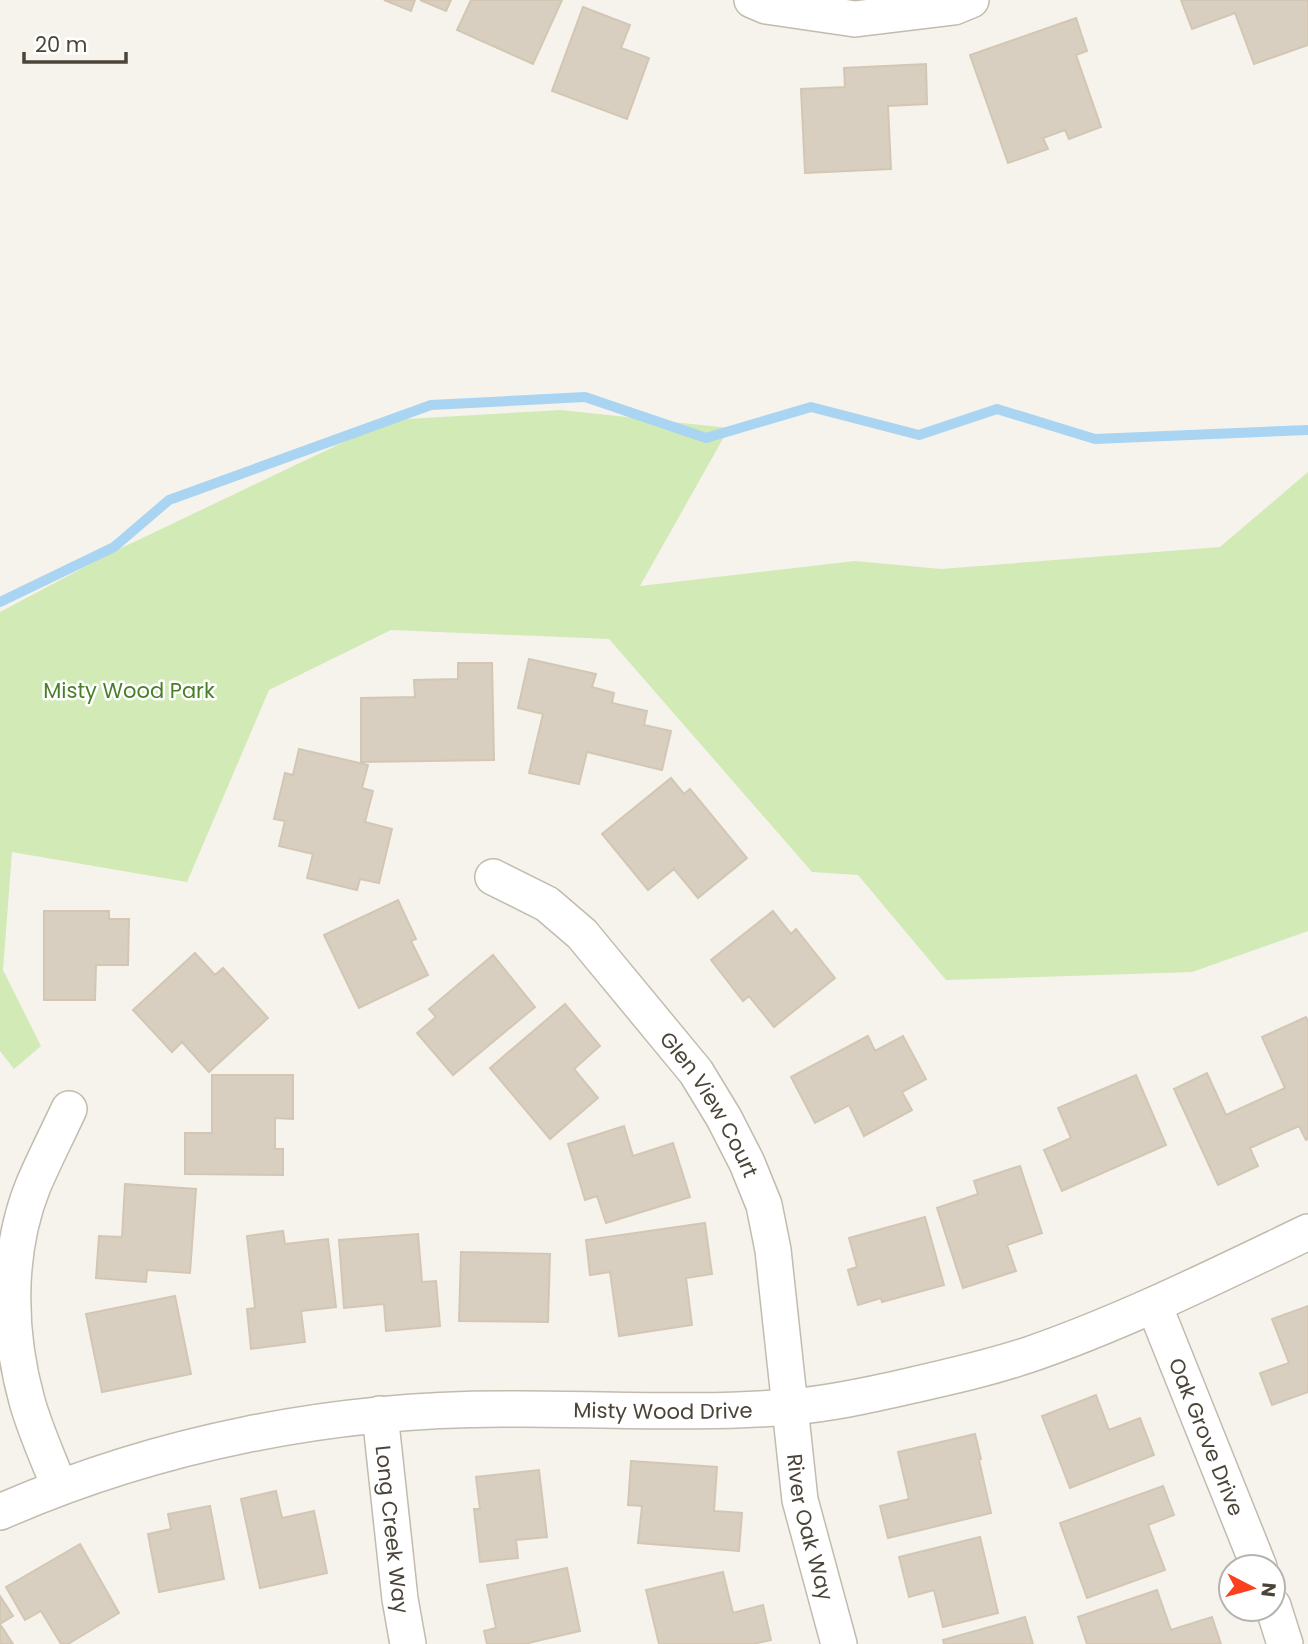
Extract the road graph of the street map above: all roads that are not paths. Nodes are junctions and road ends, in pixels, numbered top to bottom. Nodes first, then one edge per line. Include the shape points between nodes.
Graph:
1 (752, 0) edge
2 (971, 0) edge
3 (493, 877) dead end
4 (69, 1109) dead end
5 (1308, 1232) edge
6 (1154, 1305) junction
7 (790, 1407) junction
8 (380, 1414) junction
9 (59, 1486) junction
10 (0, 1512) edge
11 (1253, 1553) edge
12 (1283, 1623) edge
13 (1293, 1639) edge
14 (408, 1644) edge
15 (839, 1644) edge

1 - 2 street via 855,19 954,7
3 - 7 street, Glen View Court via 547,904 582,934 696,1072 724,1118 764,1205 780,1301
4 - 9 street via 32,1188 18,1241 13,1294 16,1351 27,1402
5 - 6 street, Misty Wood Drive
6 - 7 street, Misty Wood Drive via 1027,1355 960,1374 862,1397
6 - 11 street, Oak Grove Drive
7 - 8 street, Misty Wood Drive
7 - 15 street, River Oak Way via 800,1500
8 - 9 street, Misty Wood Drive via 263,1431
8 - 14 street, Long Creek Way
9 - 10 street, Misty Wood Drive
12 - 13 street

